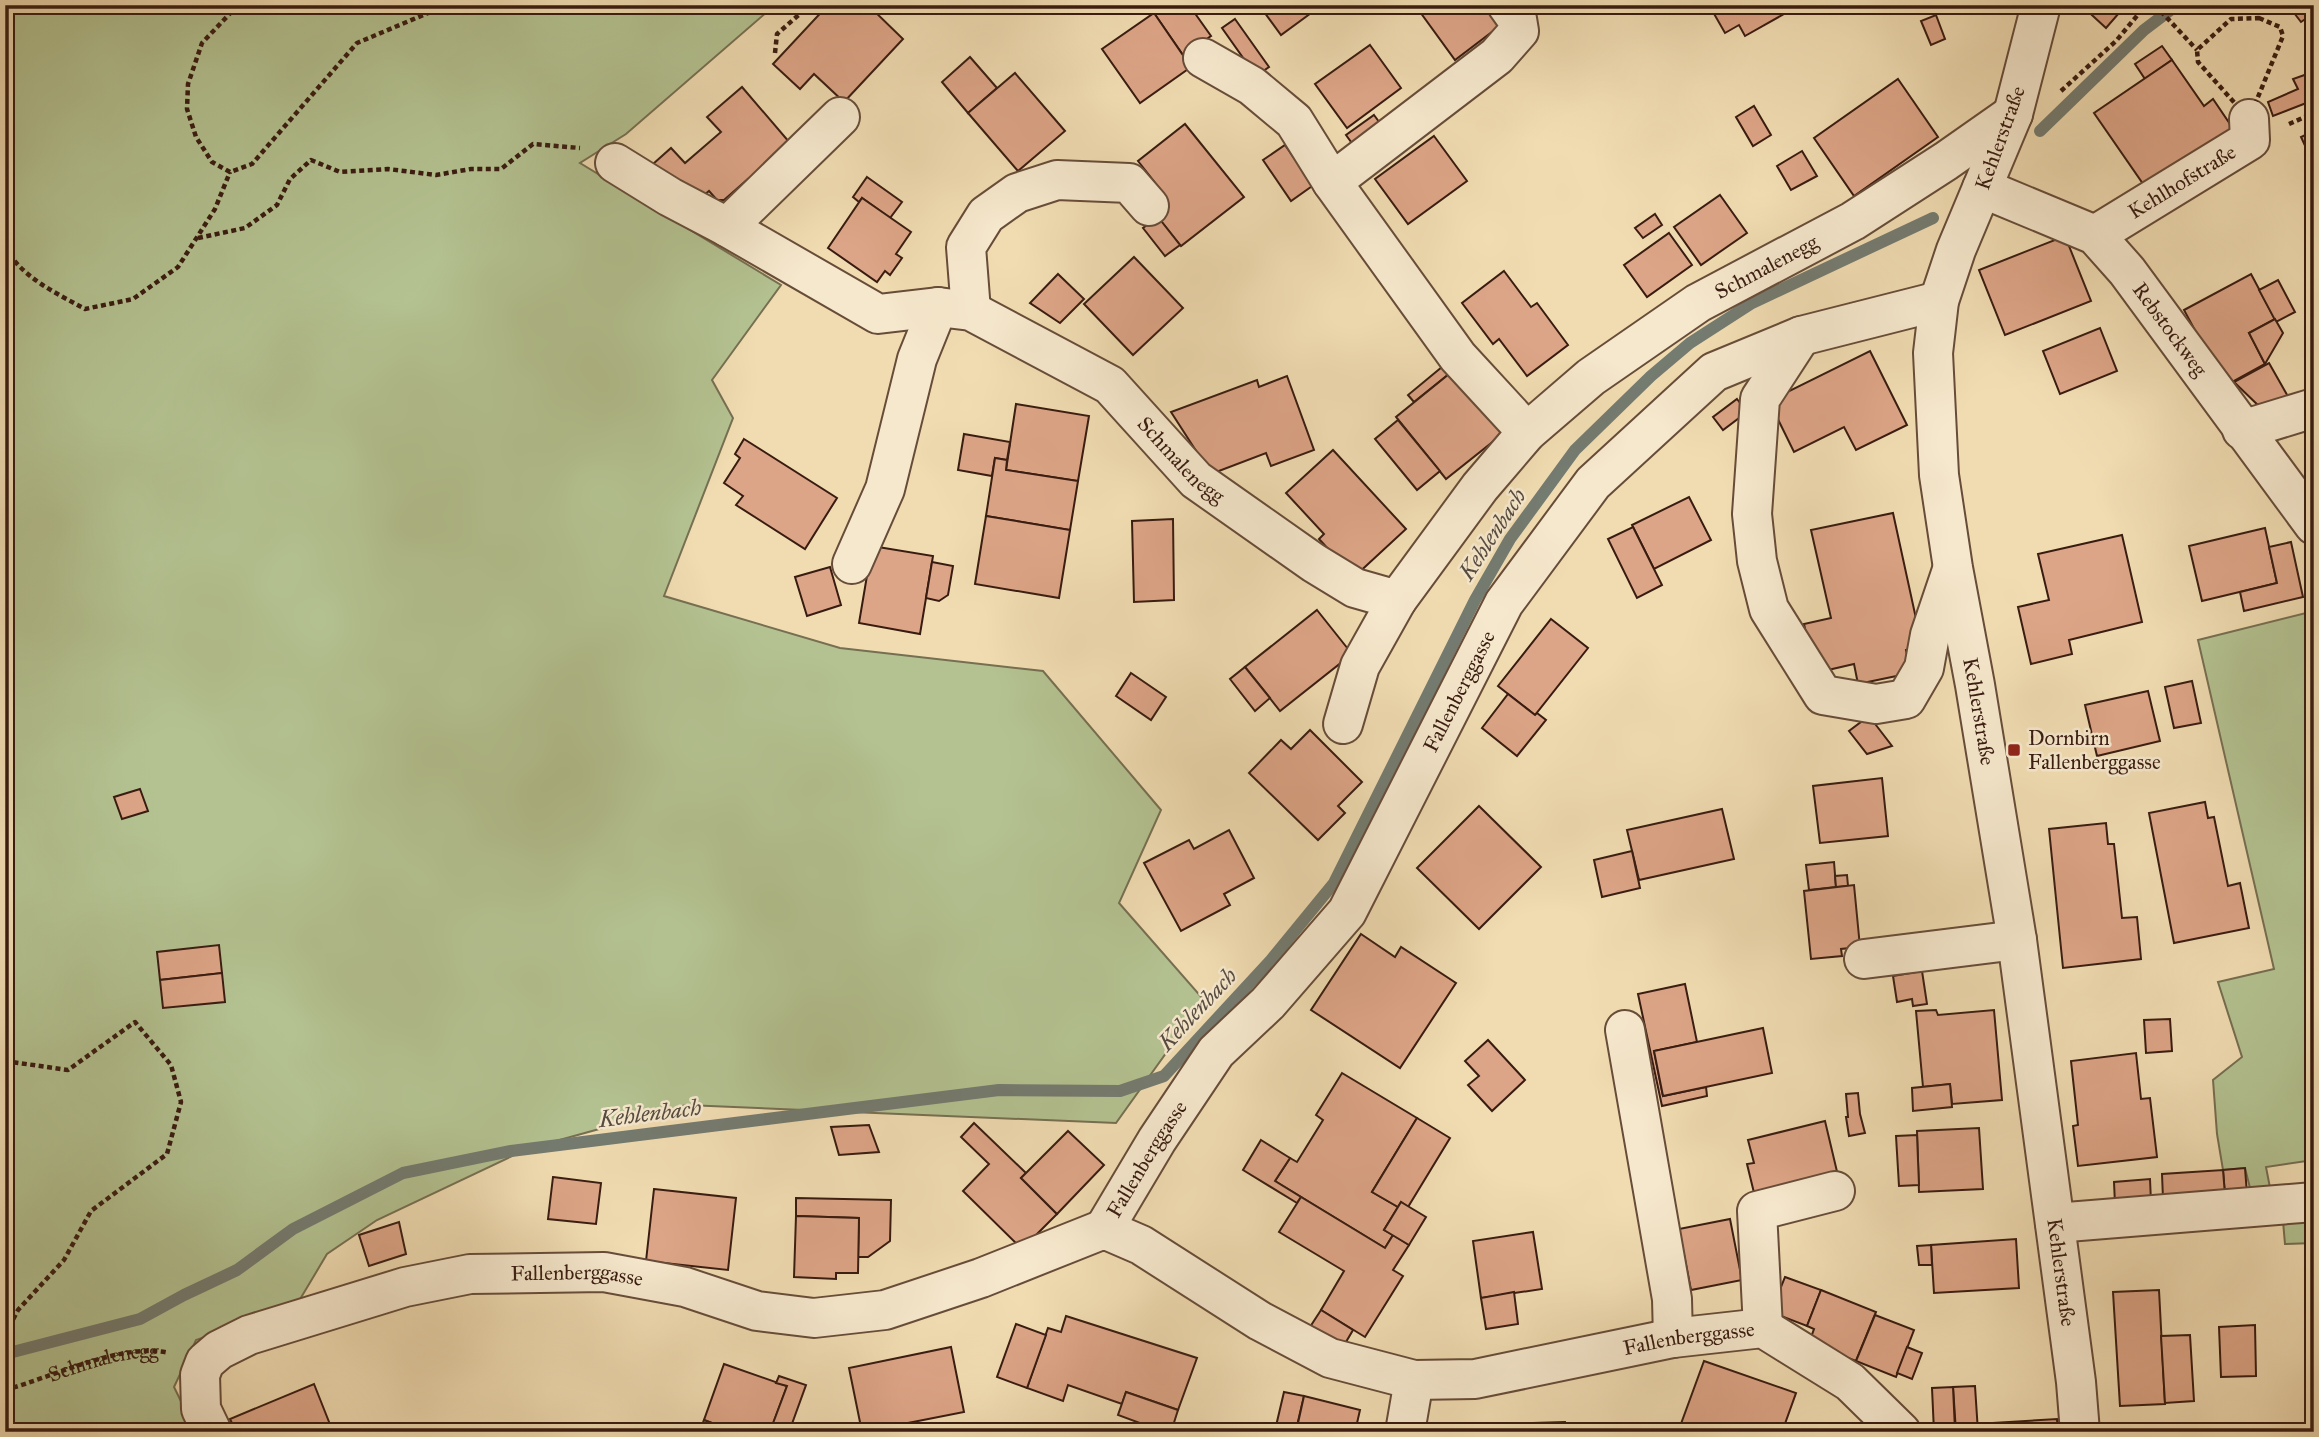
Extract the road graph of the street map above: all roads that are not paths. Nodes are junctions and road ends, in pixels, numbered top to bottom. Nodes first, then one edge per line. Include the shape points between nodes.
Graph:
1 (1507, 5) edge
2 (2041, 5) edge
3 (1203, 58) dead end
4 (2013, 114) junction
5 (840, 117) dead end
6 (2249, 119) road end
7 (615, 163) road end
8 (1332, 182) junction
9 (1982, 188) junction
10 (1149, 205) dead end
11 (727, 227) junction
12 (2095, 235) junction
13 (1939, 302) junction
14 (955, 309) junction
15 (1801, 336) junction
16 (2314, 408) edge
17 (2242, 430) junction
18 (1527, 432) junction
19 (2314, 525) edge
20 (852, 564) dead end
21 (1953, 568) junction
22 (1397, 600) junction
23 (1343, 724) dead end
24 (2017, 940) junction
25 (1864, 959) dead end
26 (1625, 1030) dead end
27 (1835, 1191) dead end
28 (2314, 1202) edge
29 (2055, 1223) junction
30 (1104, 1230) junction
31 (1763, 1328) junction
32 (1673, 1338) junction
33 (1414, 1380) junction
34 (212, 1432) edge
35 (1405, 1432) edge
36 (1901, 1432) edge
37 (2080, 1432) edge

1 - 8 street via 1519,31 1496,55
2 - 4 street, Kehlerstraße
3 - 8 street via 1252,86 1294,121
4 - 9 street, Kehlerstraße
4 - 18 street, Schmalenegg via 1853,221 1698,303 1591,377
5 - 11 street
6 - 12 street, Kehlhofstraße via 2250,140
7 - 11 street
8 - 18 street via 1458,357
9 - 12 street, Rebstockweg
9 - 13 street, Kehlerstraße
10 - 14 street via 1129,183 1057,180 1017,193 986,215 967,247
11 - 14 street via 878,314
12 - 17 street, Rebstockweg via 2127,271
13 - 15 street, Fallenberggasse
13 - 21 street, Kehlerstraße via 1933,353 1939,475
14 - 20 street via 917,359 885,489
14 - 22 street, Schmalenegg via 1110,385 1196,480 1355,588
15 - 21 street via 1760,400 1752,514 1769,609 1823,695 1876,704 1906,699 1924,668
15 - 30 street, Fallenberggasse via 1714,372 1593,483 1504,603 1347,912 1268,1003 1216,1052
16 - 17 street
17 - 19 street, Rebstockweg
18 - 22 street, Schmalenegg via 1480,487
21 - 24 street, Kehlerstraße
22 - 23 street, Schmalenegg via 1360,666
24 - 25 street
24 - 29 street, Kehlerstraße
26 - 32 street via 1672,1299
27 - 31 street via 1757,1211
28 - 29 street
29 - 37 street, Kehlerstraße
30 - 33 street, Fallenberggasse via 1141,1245 1260,1321 1330,1358
30 - 34 street, Fallenberggasse via 886,1310 814,1318 757,1311 685,1287 604,1272 470,1274 405,1287 249,1335 219,1350 205,1362 200,1375 201,1409
31 - 32 street, Fallenberggasse
31 - 36 street, Fallenberggasse via 1850,1382
32 - 33 street, Fallenberggasse via 1475,1379
33 - 35 street

